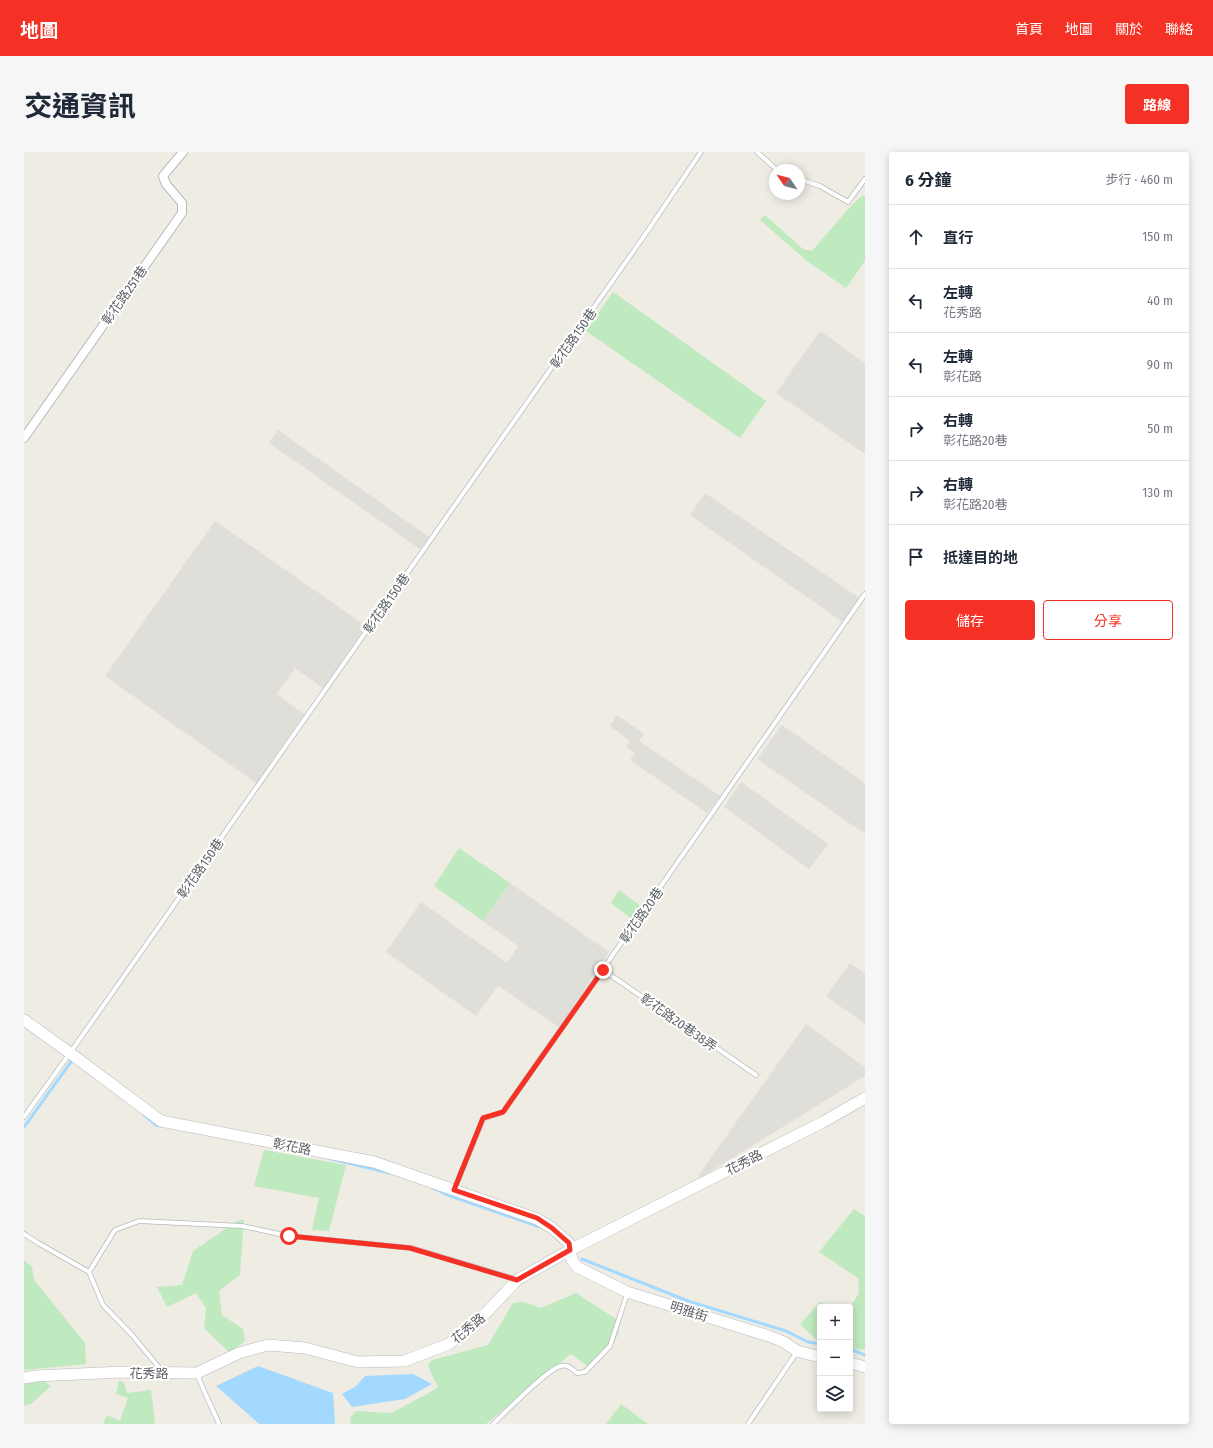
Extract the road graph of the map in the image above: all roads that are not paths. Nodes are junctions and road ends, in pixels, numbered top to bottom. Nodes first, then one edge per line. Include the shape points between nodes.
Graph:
1 (183, 152) edge
2 (701, 152) edge
3 (757, 152) edge
4 (770, 164) edge
5 (865, 179) edge
6 (805, 181) edge
7 (24, 438) edge
8 (865, 594) edge
9 (603, 970) junction
10 (24, 1020) edge
11 (70, 1053) junction
12 (756, 1075) dead end
13 (865, 1098) edge
14 (24, 1116) edge
15 (454, 1190) junction
16 (24, 1234) edge
17 (570, 1250) junction
18 (89, 1272) junction
19 (517, 1280) junction
20 (627, 1292) junction
21 (797, 1350) junction
22 (817, 1356) edge
23 (853, 1364) edge
24 (865, 1367) edge
25 (164, 1373) junction
26 (197, 1373) junction
27 (24, 1378) edge
28 (219, 1424) edge
29 (493, 1424) edge
30 (748, 1424) edge

1 - 7 street, 彰花路251巷 via 163,176 166,184 182,203 182,213
2 - 11 lane, 彰花路150巷
3 - 4 lane
5 - 6 lane via 848,202 820,186
8 - 9 lane, 彰花路20巷
9 - 12 lane, 彰花路20巷38弄
9 - 15 lane, 彰花路20巷 via 503,1112 483,1118
10 - 11 street, 彰花路
11 - 14 lane, 彰花路150巷
11 - 15 street, 彰花路 via 161,1121 374,1162
13 - 17 street, 花秀路 via 824,1122
15 - 17 street, 彰花路 via 537,1218 569,1243
16 - 18 lane
17 - 19 street, 花秀路
17 - 20 street, 明雅街 via 577,1267
18 - 19 lane via 115,1230 139,1221 242,1226 289,1236 410,1248
18 - 25 lane via 103,1305
19 - 26 street, 花秀路 via 487,1312 449,1344 404,1361 358,1362 305,1348 268,1345 239,1353
20 - 21 street, 明雅街 via 769,1336
20 - 29 lane via 610,1346 585,1372 577,1373 567,1366 560,1366 548,1372
21 - 22 street, 明雅街
21 - 30 lane
23 - 24 street
25 - 26 street, 花秀路
25 - 27 street, 花秀路 via 122,1372
26 - 28 lane

